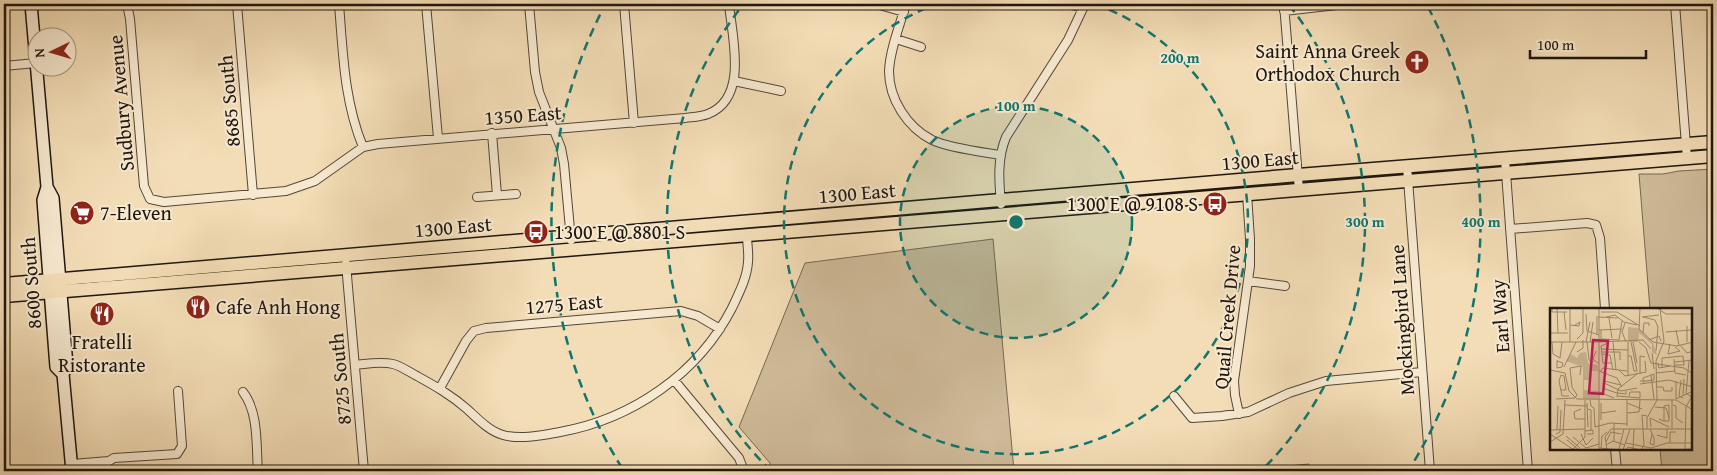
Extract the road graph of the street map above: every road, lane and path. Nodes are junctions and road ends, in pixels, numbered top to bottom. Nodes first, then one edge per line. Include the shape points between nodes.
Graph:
1 (31, 4) edge
2 (127, 4) edge
3 (237, 4) edge
4 (339, 4) edge
5 (426, 4) edge
6 (529, 4) edge
7 (624, 4) edge
8 (729, 4) edge
9 (876, 4) edge
10 (1068, 4) edge
11 (1346, 4) edge
12 (1675, 4) edge
13 (1084, 6) edge
14 (1284, 7) edge
15 (905, 8) edge
16 (33, 28) edge
17 (896, 39) junction
18 (921, 47) dead end
19 (28, 64) edge
20 (4, 66) edge
21 (37, 78) edge
22 (734, 81) junction
23 (781, 91) dead end
24 (634, 122) junction
25 (555, 129) junction
26 (492, 133) junction
27 (438, 138) junction
28 (1713, 142) edge
29 (363, 147) junction
30 (1687, 151) junction
31 (1000, 155) junction
32 (1713, 156) edge
33 (1505, 165) junction
34 (1407, 166) junction
35 (1298, 175) junction
36 (1408, 180) junction
37 (1299, 190) junction
38 (516, 194) dead end
39 (1247, 194) junction
40 (253, 195) junction
41 (497, 195) junction
42 (477, 197) dead end
43 (1002, 207) junction
44 (1510, 229) junction
45 (747, 235) junction
46 (571, 243) junction
47 (346, 261) junction
48 (1248, 280) junction
49 (4, 284) edge
50 (55, 285) junction
51 (1285, 286) dead end
52 (4, 296) edge
53 (1605, 308) edge
54 (720, 329) junction
55 (355, 365) junction
56 (1422, 372) junction
57 (674, 380) junction
58 (440, 388) junction
59 (178, 391) dead end
60 (243, 392) dead end
61 (1174, 396) dead end
62 (1239, 414) junction
63 (1615, 450) edge
64 (72, 467) edge
65 (258, 471) edge
66 (364, 471) edge
67 (744, 471) edge
68 (1430, 471) edge
69 (1528, 471) edge
70 (1617, 471) edge

1 - 16 street, 8600 South
2 - 40 street, Sudbury Avenue via 144,186 150,199 164,202
3 - 40 street, 8685 South
4 - 29 street via 349,103
5 - 27 street
6 - 25 street via 539,92
7 - 24 street
8 - 22 street
9 - 15 street
10 - 13 street
11 - 14 street
12 - 30 street
13 - 31 street via 1068,40 1006,137
14 - 35 street
15 - 17 street
17 - 18 street
17 - 31 street via 891,56 891,86 902,114 932,140
19 - 20 street
21 - 50 street, 8600 South via 47,187 43,200
22 - 23 street
22 - 24 street, 1350 East via 731,91 709,113
24 - 25 street, 1350 East
25 - 26 street, 1350 East
25 - 46 street via 564,164
26 - 27 street, 1350 East
26 - 41 street
27 - 29 street, 1350 East
28 - 30 main road, 1300 East
29 - 40 street via 315,181 286,191
30 - 32 main road, 1300 East
30 - 33 main road, 1300 East
31 - 43 street
33 - 34 main road, 1300 East
33 - 36 main road, 1300 East
33 - 44 street, Earl Way
34 - 35 main road, 1300 East
34 - 36 street, Mockingbird Lane
35 - 37 street
35 - 43 main road, 1300 East
36 - 37 main road, 1300 East
36 - 56 street, Mockingbird Lane
37 - 39 main road, 1300 East
38 - 41 street
39 - 43 main road, 1300 East
39 - 48 street, Quail Creek Drive
41 - 42 street
43 - 45 main road, 1300 East
43 - 46 main road, 1300 East
44 - 53 street via 1596,225 1600,238
44 - 69 street, Earl Way
45 - 46 main road, 1300 East
45 - 54 street via 745,279
46 - 47 main road, 1300 East
47 - 50 main road, 1300 East
47 - 55 street, 8725 South
48 - 51 street
48 - 62 street, Quail Creek Drive via 1234,381
49 - 50 main road, 1300 East
50 - 52 main road, 1300 East
50 - 64 street, 8600 South via 56,367 63,374
54 - 57 street
54 - 58 street, 1275 East via 698,316 681,311 486,328 474,332 466,341
55 - 58 street via 393,364
55 - 66 street, 8725 South
56 - 62 street via 1326,381
56 - 68 street, Mockingbird Lane
57 - 58 street via 650,398 600,422 553,433 511,437 487,426
57 - 67 street via 739,458
59 - 64 street via 182,446 176,454 114,458
60 - 65 street via 253,410
61 - 62 street via 1192,418
63 - 70 street

